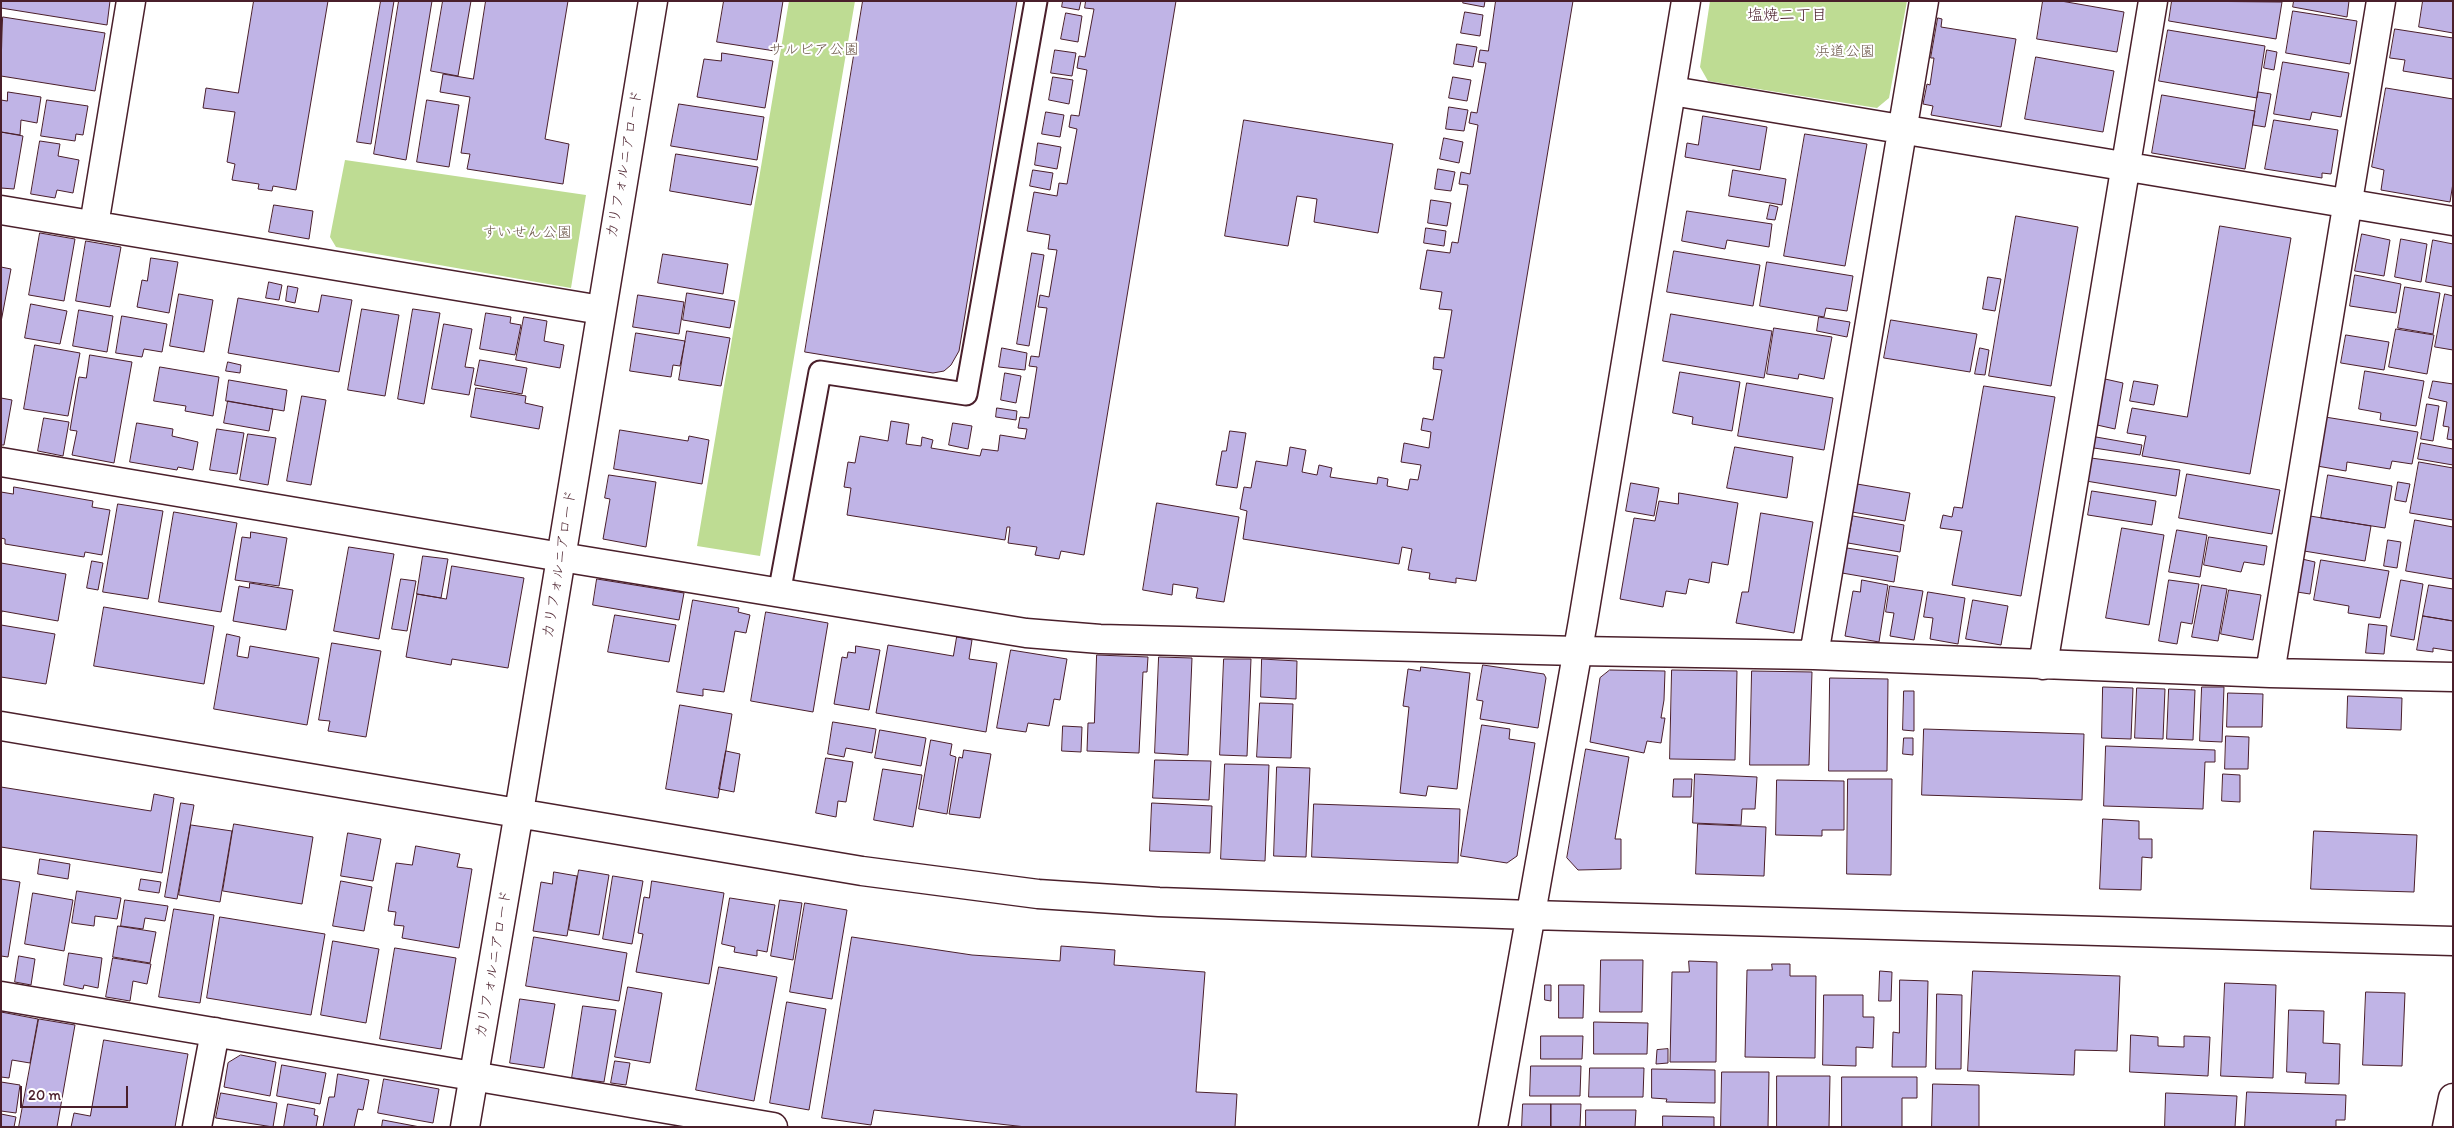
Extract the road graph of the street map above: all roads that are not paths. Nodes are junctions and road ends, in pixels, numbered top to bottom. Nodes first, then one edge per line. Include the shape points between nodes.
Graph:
1 (131, 1) edge
2 (653, 1) edge
3 (1036, 1) edge
4 (1686, 1) edge
5 (1924, 1) edge
6 (2153, 1) edge
7 (2381, 1) edge
8 (1672, 91) junction
9 (1903, 128) junction
10 (2126, 166) junction
11 (2347, 203) junction
12 (1, 210) edge
13 (2453, 221) edge
14 (94, 225) junction
15 (601, 310) junction
16 (1, 462) edge
17 (561, 557) junction
18 (779, 594) junction
19 (1578, 651) junction
20 (1814, 655) junction
21 (2043, 665) junction
22 (2270, 673) junction
23 (2453, 676) edge
24 (1, 726) edge
25 (520, 812) junction
26 (1531, 915) junction
27 (2453, 941) edge
28 (1, 996) edge
29 (215, 1032) junction
30 (474, 1076) junction
31 (2453, 1098) edge
32 (727, 1123) edge
33 (197, 1127) edge
34 (465, 1127) edge
35 (773, 1127) edge
36 (1493, 1127) edge
37 (2447, 1127) edge

1 - 14 street
2 - 15 street, カリフォルニアロード
3 - 18 lane via 966,394 820,372
4 - 8 street
5 - 9 street
6 - 10 street
7 - 11 street
8 - 9 street
8 - 19 street
9 - 10 street
9 - 20 street
10 - 11 street
10 - 21 street
11 - 13 street
11 - 22 street
12 - 14 street
14 - 15 street
15 - 17 street, カリフォルニアロード
16 - 17 street
17 - 18 street
17 - 25 street, カリフォルニアロード
18 - 19 street via 1026,633 1091,638
19 - 20 street
19 - 26 street
20 - 21 street
21 - 22 street
22 - 23 street
24 - 25 street
25 - 26 street via 862,871 1038,894 1159,902
25 - 30 street, カリフォルニアロード
26 - 27 street
26 - 36 street
28 - 29 street
29 - 30 street
29 - 33 street
30 - 32 street
30 - 34 street, カリフォルニアロード
31 - 37 street
32 - 35 street

